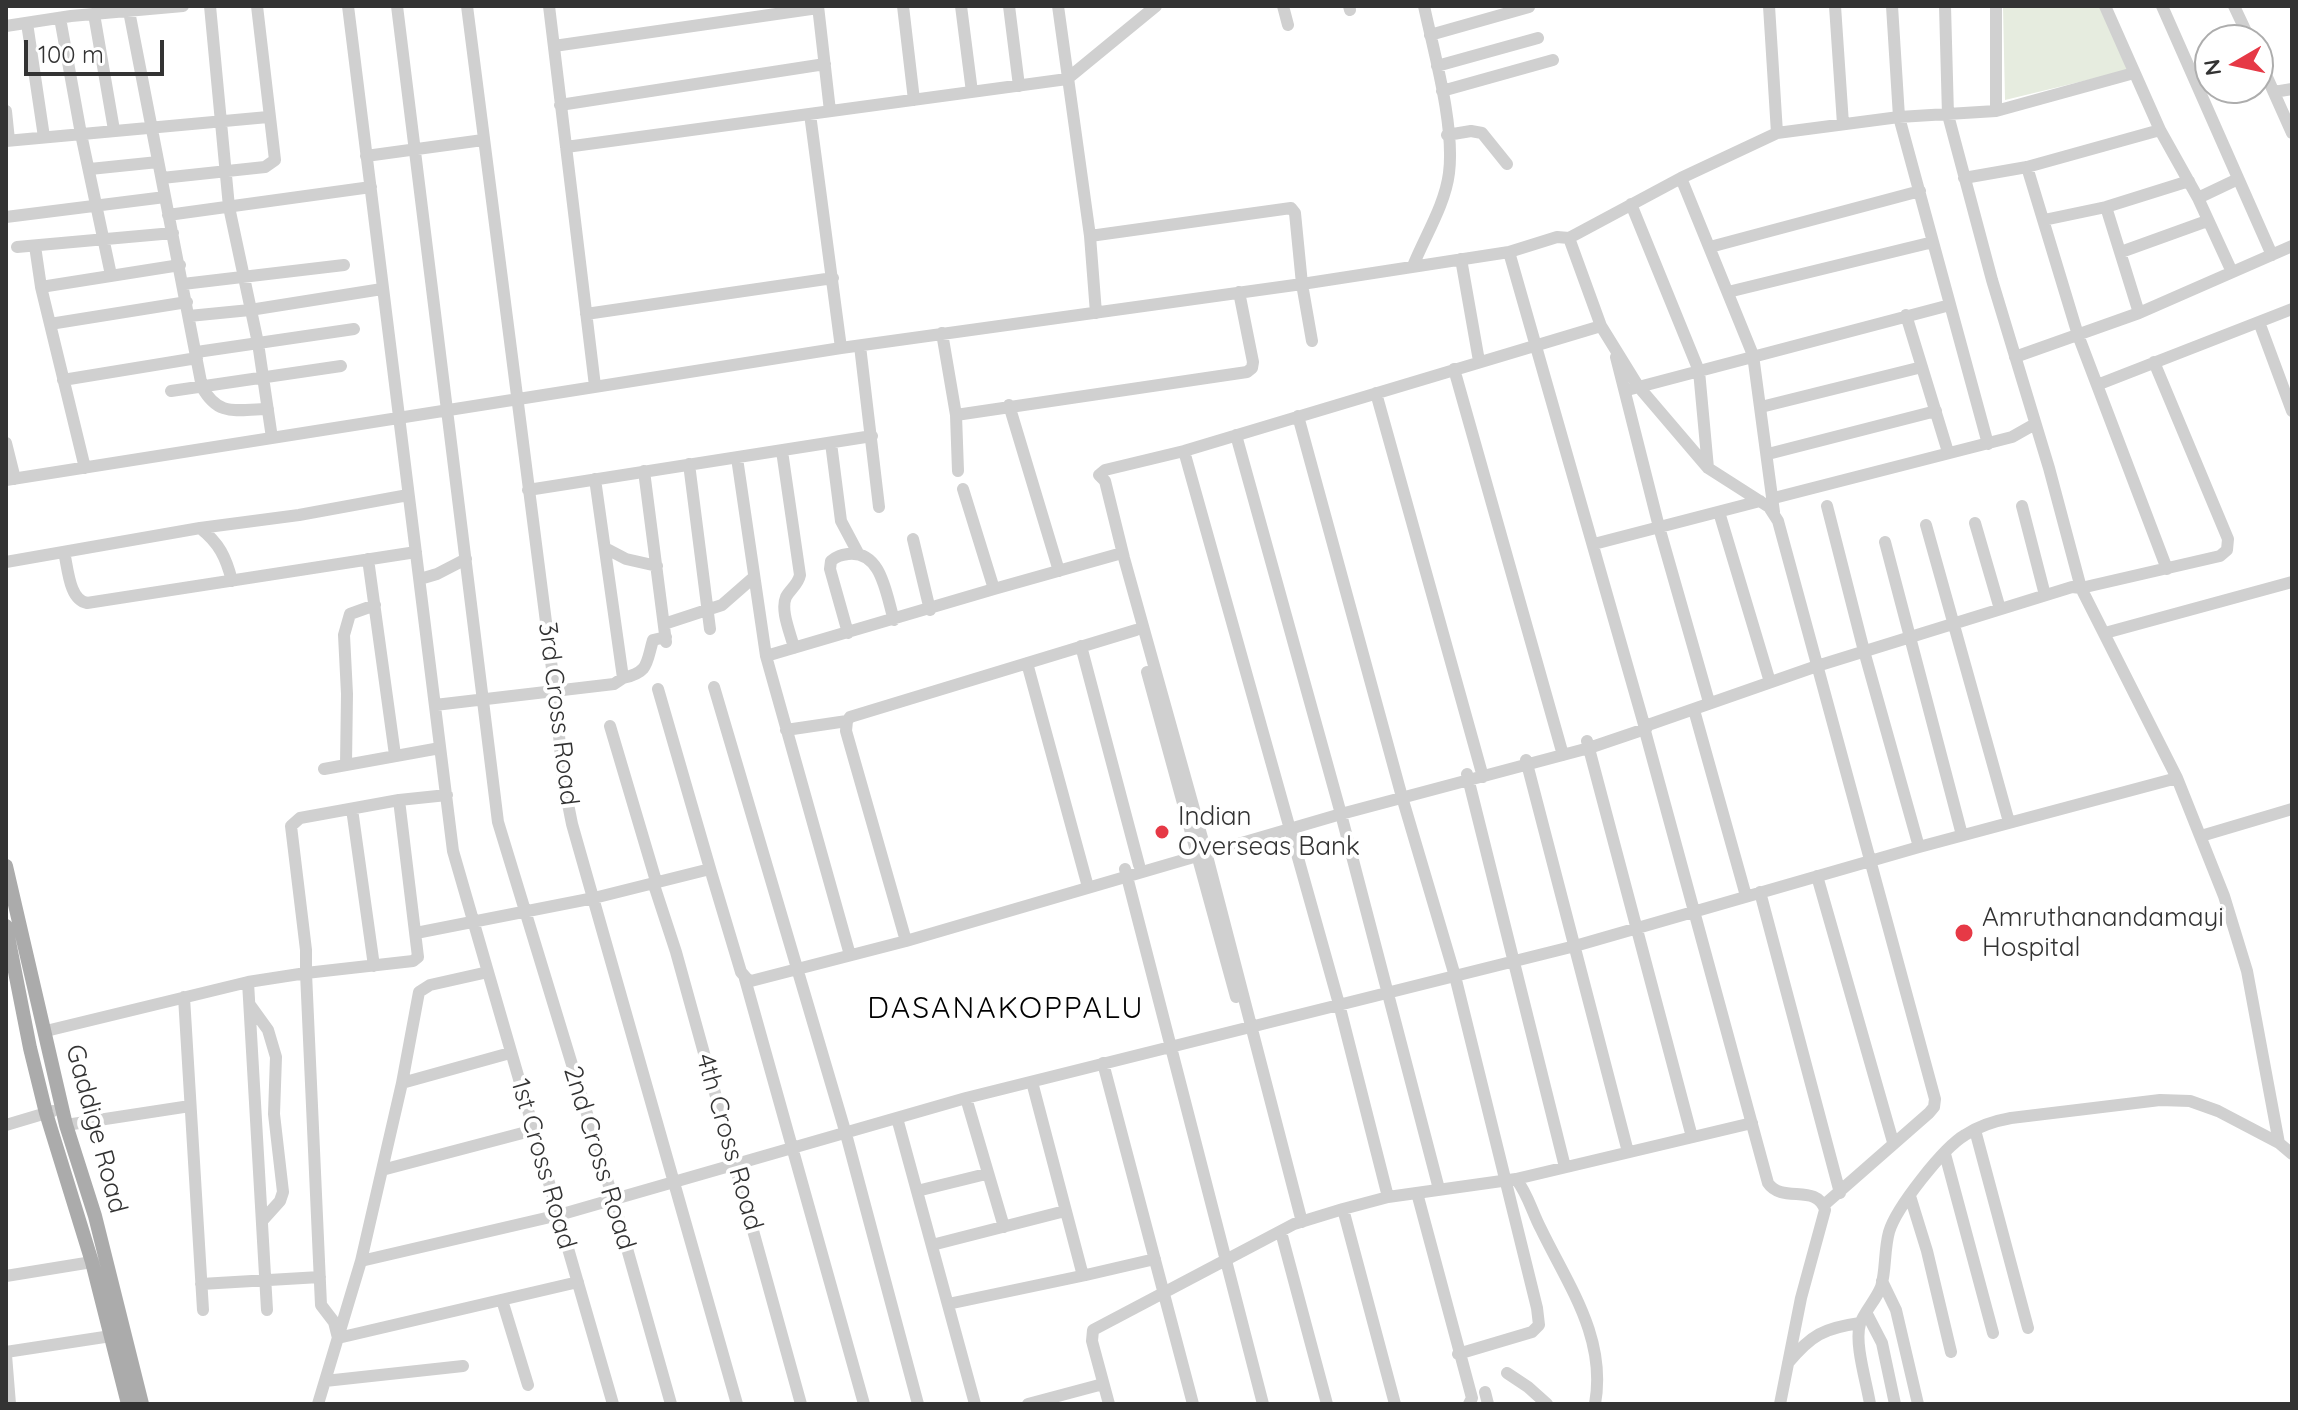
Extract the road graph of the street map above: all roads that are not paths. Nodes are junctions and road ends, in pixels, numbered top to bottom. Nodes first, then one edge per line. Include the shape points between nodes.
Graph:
1 (183, 6) edge
2 (210, 6) edge
3 (257, 6) edge
4 (348, 6) edge
5 (397, 6) edge
6 (467, 6) edge
7 (549, 6) edge
8 (903, 6) edge
9 (961, 6) edge
10 (1009, 6) edge
11 (1058, 6) edge
12 (1156, 6) edge
13 (1283, 6) edge
14 (1424, 6) edge
15 (1769, 6) edge
16 (1835, 6) edge
17 (1892, 6) edge
18 (1945, 6) edge
19 (1996, 6) edge
20 (2105, 6) edge
21 (2162, 6) edge
22 (818, 7) edge
23 (1529, 7) edge
24 (138, 9) edge
25 (67, 14) edge
26 (94, 14) junction
27 (27, 23) junction
28 (1288, 25) dead end
29 (6, 26) edge
30 (1430, 35) junction
31 (1538, 38) dead end
32 (554, 46) junction
33 (1553, 60) dead end
34 (825, 64) junction
35 (1437, 66) junction
36 (2134, 73) junction
37 (1067, 79) junction
38 (1019, 86) junction
39 (2292, 89) edge
40 (1442, 91) junction
41 (972, 92) junction
42 (2274, 92) joint
43 (914, 100) junction
44 (560, 105) junction
45 (6, 111) edge
46 (830, 111) junction
47 (1996, 111) junction
48 (810, 114) junction
49 (1948, 115) junction
50 (268, 117) junction
51 (1899, 117) junction
52 (222, 121) junction
53 (1843, 124) junction
54 (150, 127) junction
55 (114, 130) junction
56 (2160, 130) junction
57 (1777, 133) junction
58 (2292, 133) edge
59 (81, 134) junction
60 (1447, 135) junction
61 (44, 137) junction
62 (8, 140) edge
63 (483, 140) junction
64 (566, 147) junction
65 (415, 149) junction
66 (366, 156) junction
67 (158, 162) junction
68 (1507, 164) dead end
69 (2027, 167) junction
70 (90, 169) junction
71 (225, 171) junction
72 (162, 178) junction
73 (1681, 178) junction
74 (1964, 178) junction
75 (2238, 179) junction
76 (2189, 181) junction
77 (371, 187) junction
78 (1920, 191) junction
79 (165, 197) junction
80 (2198, 198) junction
81 (1631, 204) junction
82 (96, 206) junction
83 (229, 207) junction
84 (2106, 207) junction
85 (168, 215) junction
86 (6, 217) edge
87 (2044, 220) junction
88 (2207, 221) junction
89 (173, 233) junction
90 (1090, 236) junction
91 (1569, 238) junction
92 (103, 239) junction
93 (1933, 242) junction
94 (35, 246) junction
95 (2292, 246) edge
96 (17, 247) dead end
97 (1710, 247) junction
98 (1509, 252) junction
99 (2121, 252) junction
100 (2272, 255) junction
101 (1461, 259) junction
102 (180, 265) junction
103 (344, 265) dead end
104 (1413, 266) junction
105 (2232, 272) junction
106 (111, 275) junction
107 (244, 276) junction
108 (833, 278) junction
109 (183, 284) junction
110 (1302, 284) junction
111 (41, 287) junction
112 (382, 289) junction
113 (1239, 292) junction
114 (1728, 292) junction
115 (187, 302) junction
116 (1950, 305) junction
117 (2292, 309) edge
118 (250, 310) junction
119 (1096, 313) junction
120 (2139, 313) junction
121 (586, 314) junction
122 (1906, 315) junction
123 (189, 316) junction
124 (2259, 322) junction
125 (50, 324) junction
126 (1601, 326) junction
127 (354, 329) dead end
128 (942, 333) junction
129 (2078, 335) junction
130 (1312, 341) dead end
131 (258, 343) junction
132 (860, 346) junction
133 (1538, 346) junction
134 (1613, 346) junction
135 (841, 348) junction
136 (197, 355) junction
137 (1753, 355) junction
138 (2015, 357) junction
139 (1479, 361) junction
140 (2154, 362) junction
141 (341, 366) dead end
142 (1922, 367) junction
143 (1454, 369) junction
144 (1699, 371) junction
145 (264, 377) junction
146 (63, 380) junction
147 (2097, 385) junction
148 (595, 386) junction
149 (1638, 386) junction
150 (202, 387) junction
151 (171, 391) dead end
152 (1625, 391) junction
153 (1376, 393) junction
154 (516, 399) junction
155 (1009, 405) junction
156 (1761, 407) junction
157 (268, 409) junction
158 (447, 409) junction
159 (1936, 411) junction
160 (2292, 411) edge
161 (956, 415) junction
162 (1298, 416) junction
163 (398, 417) junction
164 (2035, 424) junction
165 (1236, 435) junction
166 (872, 436) junction
167 (272, 438) junction
168 (6, 443) edge
169 (831, 443) junction
170 (1988, 444) junction
171 (782, 451) junction
172 (1184, 451) junction
173 (1948, 452) junction
174 (1768, 454) junction
175 (737, 458) junction
176 (689, 464) junction
177 (85, 468) junction
178 (1708, 468) junction
179 (644, 471) junction
180 (958, 471) dead end
181 (595, 479) junction
182 (10, 480) edge
183 (963, 489) dead end
184 (528, 490) junction
185 (408, 495) junction
186 (1774, 498) junction
187 (1760, 501) junction
188 (1827, 506) dead end
189 (2022, 506) dead end
190 (879, 507) dead end
191 (1719, 512) junction
192 (1774, 512) junction
193 (1975, 523) dead end
194 (1926, 525) dead end
195 (1659, 527) junction
196 (200, 528) junction
197 (913, 539) dead end
198 (1885, 542) dead end
199 (1594, 544) junction
200 (605, 548) junction
201 (64, 552) junction
202 (416, 552) junction
203 (858, 553) junction
204 (1119, 554) junction
205 (368, 559) junction
206 (466, 559) junction
207 (6, 562) edge
208 (657, 566) junction
209 (2167, 569) junction
210 (1059, 571) junction
211 (754, 577) junction
212 (420, 579) junction
213 (232, 581) junction
214 (2292, 582) edge
215 (2081, 588) junction
216 (994, 589) junction
217 (2045, 595) junction
218 (375, 605) junction
219 (2000, 609) junction
220 (706, 610) junction
221 (930, 610) junction
222 (894, 620) junction
223 (1954, 623) junction
224 (710, 629) dead end
225 (1136, 630) junction
226 (848, 633) junction
227 (2105, 633) junction
228 (665, 634) junction
229 (1911, 636) junction
230 (1081, 646) junction
231 (794, 648) junction
232 (1864, 651) junction
233 (766, 656) junction
234 (1027, 663) junction
235 (1817, 666) junction
236 (623, 678) junction
237 (1770, 682) junction
238 (714, 687) dead end
239 (658, 689) dead end
240 (555, 692) junction
241 (484, 701) junction
242 (1709, 702) junction
243 (435, 705) junction
244 (1694, 710) junction
245 (847, 721) junction
246 (610, 726) dead end
247 (1642, 729) junction
248 (786, 730) junction
249 (1588, 745) junction
250 (440, 748) junction
251 (1562, 751) junction
252 (395, 755) junction
253 (1526, 761) junction
254 (346, 764) junction
255 (324, 769) dead end
256 (1482, 773) junction
257 (1468, 777) junction
258 (2177, 778) junction
259 (1401, 794) junction
260 (447, 795) junction
261 (399, 800) junction
262 (352, 809) junction
263 (2292, 809) edge
264 (1340, 811) junction
265 (2009, 822) junction
266 (1288, 825) junction
267 (1962, 835) junction
268 (2201, 836) junction
269 (1919, 847) junction
270 (1201, 850) junction
271 (1872, 860) junction
272 (1139, 865) junction
273 (6, 866) edge
274 (711, 872) junction
275 (1126, 873) junction
276 (1817, 876) junction
277 (655, 882) junction
278 (1087, 883) junction
279 (1760, 892) junction
280 (1746, 896) junction
281 (594, 898) junction
282 (1695, 912) junction
283 (525, 913) junction
284 (474, 924) junction
285 (6, 926) edge
286 (1638, 927) junction
287 (416, 933) junction
288 (905, 937) junction
289 (1575, 946) junction
290 (850, 951) junction
291 (1514, 962) junction
292 (797, 965) junction
293 (374, 966) junction
294 (488, 972) junction
295 (306, 973) junction
296 (1455, 976) junction
297 (746, 979) junction
298 (248, 982) junction
299 (1388, 992) junction
300 (184, 997) junction
301 (1339, 1004) junction
302 (250, 1005) junction
303 (1248, 1027) junction
304 (46, 1031) junction
305 (1170, 1048) junction
306 (510, 1053) junction
307 (1103, 1063) junction
308 (1032, 1082) junction
309 (402, 1083) junction
310 (966, 1098) junction
311 (190, 1106) junction
312 (62, 1108) junction
313 (46, 1113) junction
314 (897, 1118) junction
315 (1752, 1123) junction
316 (6, 1125) edge
317 (66, 1125) junction
318 (534, 1130) junction
319 (1975, 1130) junction
320 (846, 1134) junction
321 (1692, 1137) junction
322 (1893, 1142) junction
323 (2279, 1143) junction
324 (792, 1147) junction
325 (1628, 1152) junction
326 (1945, 1154) junction
327 (2292, 1154) edge
328 (735, 1163) junction
329 (1565, 1167) junction
330 (382, 1170) junction
331 (986, 1174) junction
332 (1511, 1180) junction
333 (673, 1181) junction
334 (1439, 1189) junction
335 (917, 1191) junction
336 (1417, 1193) junction
337 (1840, 1193) junction
338 (1910, 1196) junction
339 (1388, 1197) junction
340 (613, 1199) junction
341 (1824, 1205) junction
342 (1343, 1209) junction
343 (1065, 1211) junction
344 (559, 1215) junction
345 (262, 1221) junction
346 (1298, 1223) junction
347 (1004, 1227) junction
348 (1281, 1232) junction
349 (932, 1245) junction
350 (1155, 1259) junction
351 (1225, 1260) junction
352 (361, 1261) junction
353 (92, 1262) junction
354 (1086, 1275) junction
355 (6, 1276) edge
356 (320, 1277) junction
357 (265, 1279) junction
358 (1882, 1281) junction
359 (578, 1282) junction
360 (201, 1284) junction
361 (1164, 1292) junction
362 (502, 1300) junction
363 (948, 1304) junction
364 (203, 1310) dead end
365 (267, 1310) dead end
366 (1864, 1318) junction
367 (2028, 1328) dead end
368 (1993, 1333) dead end
369 (111, 1336) junction
370 (338, 1338) junction
371 (1951, 1352) dead end
372 (6, 1353) edge
373 (1458, 1354) junction
374 (1786, 1365) junction
375 (463, 1366) dead end
376 (1507, 1373) dead end
377 (325, 1381) junction
378 (1103, 1384) junction
379 (528, 1385) dead end
380 (1042, 1402) edge
381 (10, 1404) edge
382 (128, 1404) edge
383 (142, 1404) edge
384 (318, 1404) edge
385 (613, 1404) edge
386 (671, 1404) edge
387 (737, 1404) edge
388 (801, 1404) edge
389 (864, 1404) edge
390 (918, 1404) edge
391 (975, 1404) edge
392 (1028, 1404) edge
393 (1109, 1404) edge
394 (1193, 1404) edge
395 (1263, 1404) edge
396 (1327, 1404) edge
397 (1395, 1404) edge
398 (1469, 1404) edge
399 (1547, 1404) edge
400 (1595, 1404) edge
401 (1780, 1404) edge
402 (1870, 1404) edge
403 (1895, 1404) edge
404 (1918, 1404) edge

1 - 24 street
2 - 52 street
3 - 50 street
4 - 66 street, 1st Cross Road
5 - 65 street, 2nd Cross Road
6 - 63 street, 3rd Cross Road
7 - 32 street
8 - 43 street
9 - 41 street
10 - 38 street
11 - 37 street
12 - 37 street
13 - 28 street
14 - 30 street
15 - 57 street
16 - 53 street
17 - 51 street
18 - 49 street
19 - 47 street
20 - 36 street
21 - 75 street
22 - 32 street
22 - 34 street
23 - 30 street
24 - 26 street
24 - 54 street
25 - 26 street
25 - 27 street
25 - 59 street
26 - 55 street
27 - 29 street
27 - 61 street
30 - 35 street
31 - 35 street
32 - 44 street
33 - 40 street
34 - 44 street
34 - 46 street
35 - 40 street
36 - 47 street
36 - 56 street
37 - 38 street
37 - 90 street
38 - 41 street
39 - 42 street
40 - 60 street
41 - 43 street
42 - 58 street
43 - 46 street
44 - 64 street
45 - 62 street
46 - 48 street
47 - 49 street
48 - 64 street
48 - 108 street
49 - 51 street
49 - 74 street
50 - 52 street
50 - 71 street via 273,163
51 - 53 street
51 - 78 street
52 - 54 street
52 - 71 street
53 - 57 street
54 - 55 street
54 - 67 street
55 - 59 street
56 - 69 street
56 - 76 street
57 - 73 street
59 - 61 street
59 - 70 street
60 - 68 street via 1482,133
60 - 104 street via 1449,173
61 - 62 street
63 - 65 street
63 - 154 street, 3rd Cross Road
64 - 121 street
65 - 66 street
65 - 158 street, 2nd Cross Road
66 - 77 street, 1st Cross Road
67 - 70 street
67 - 72 street
69 - 74 street
69 - 87 street
70 - 82 street
71 - 72 street
71 - 83 street
72 - 79 street
73 - 81 street
73 - 97 street
74 - 138 street
75 - 80 street
75 - 100 street
76 - 80 street
76 - 84 street
77 - 83 street
77 - 112 street, 1st Cross Road
78 - 93 street
78 - 97 street
79 - 82 street
79 - 85 street
80 - 88 street
81 - 91 street
81 - 144 street
82 - 86 street
82 - 92 street
83 - 85 street
83 - 107 street
84 - 87 street
84 - 99 street
85 - 89 street
87 - 129 street
88 - 99 street
88 - 105 street
89 - 92 street
89 - 102 street
90 - 110 street via 1291,208
90 - 119 street
91 - 98 street
91 - 126 street
92 - 94 street
92 - 106 street
93 - 114 street
93 - 116 street
94 - 96 street
94 - 111 street
95 - 100 street
97 - 114 street
98 - 101 street
98 - 133 street
99 - 120 street
100 - 105 street
101 - 104 street
101 - 139 street
102 - 106 street
102 - 109 street
103 - 107 street
104 - 110 street
105 - 120 street
106 - 111 street
107 - 109 street
107 - 118 street
108 - 121 street
108 - 135 street
109 - 115 street
110 - 113 street
110 - 130 street
111 - 125 street
112 - 118 street
112 - 163 street, 1st Cross Road
113 - 119 street
113 - 155 street via 1253,362 1247,372
114 - 137 street
115 - 123 street
115 - 125 street
116 - 122 street
116 - 170 street
117 - 124 street
118 - 123 street
118 - 131 street
119 - 128 street
120 - 129 street
121 - 148 street
122 - 137 street
122 - 142 street
123 - 136 street
124 - 140 street
124 - 160 street
125 - 146 street
126 - 133 street
126 - 134 street
127 - 131 street
128 - 132 street
128 - 161 street
129 - 138 street
129 - 147 street
131 - 136 street
131 - 145 street
132 - 135 street
132 - 166 street
133 - 139 street
133 - 199 street
134 - 149 street
134 - 152 street
135 - 148 street
136 - 146 street
136 - 150 street
137 - 144 street
137 - 156 street
138 - 164 street
139 - 143 street
140 - 147 street
140 - 209 street via 2228,539 2220,556
141 - 145 street
142 - 156 street
142 - 159 street
143 - 153 street
143 - 251 street
144 - 149 street
144 - 178 street
145 - 150 street
145 - 157 street
146 - 177 street
147 - 209 street
148 - 154 street
149 - 152 street
149 - 178 street
150 - 151 street
150 - 157 street via 219,408
152 - 195 street
153 - 162 street
153 - 256 street
154 - 158 street
154 - 184 street, 3rd Cross Road
155 - 161 street
155 - 210 street
156 - 174 street
157 - 167 street
158 - 163 street
158 - 206 street, 2nd Cross Road
159 - 173 street
159 - 174 street
161 - 180 street
162 - 165 street
162 - 259 street
163 - 167 street
163 - 185 street, 1st Cross Road
164 - 170 street
164 - 215 street
165 - 172 street
165 - 264 street
166 - 169 street
166 - 190 street
167 - 177 street
168 - 182 street
169 - 171 street
169 - 203 street via 841,521
170 - 173 street
171 - 175 street
171 - 231 street via 800,575 784,606
172 - 204 street via 1099,475 1105,481
172 - 266 street
173 - 186 street
174 - 186 street
175 - 176 street
175 - 211 street
176 - 179 street
176 - 220 street
177 - 182 street
178 - 187 street
179 - 181 street
179 - 208 street
181 - 184 street
181 - 200 street
183 - 216 street
184 - 240 street, 3rd Cross Road
185 - 196 street
185 - 202 street, 1st Cross Road
186 - 192 street
187 - 191 street
187 - 192 street
188 - 232 street
189 - 217 street
191 - 195 street
191 - 237 street
192 - 235 street
193 - 219 street
194 - 223 street
195 - 199 street
195 - 242 street
196 - 201 street
196 - 213 street via 223,550
197 - 221 street
198 - 229 street
199 - 247 street
200 - 208 street
200 - 236 street
201 - 207 street
201 - 213 street via 81,602
202 - 205 street
202 - 212 street, 1st Cross Road
203 - 222 street via 877,568
203 - 226 street via 834,558 830,565
204 - 210 street
204 - 225 street
204 - 270 street
205 - 213 street
205 - 218 street
206 - 212 street
206 - 241 street, 2nd Cross Road
208 - 228 street
209 - 215 street
210 - 216 street
211 - 220 street via 722,605
211 - 233 street
212 - 243 street, 1st Cross Road
214 - 227 street
215 - 217 street
215 - 227 street
216 - 221 street
217 - 219 street
218 - 252 street
218 - 254 street via 350,614 344,635
219 - 223 street
220 - 224 street
220 - 228 street
221 - 222 street
222 - 226 street
223 - 229 street
223 - 265 street
225 - 230 street
225 - 270 street
226 - 231 street
227 - 258 street
228 - 236 street via 653,640 640,674
229 - 232 street
229 - 267 street
230 - 234 street
230 - 272 street
231 - 233 street
232 - 235 street
232 - 269 street
233 - 248 street
234 - 245 street
234 - 278 street
235 - 237 street
235 - 271 street
236 - 240 street via 614,684
237 - 242 street
238 - 292 street
239 - 274 street
240 - 241 street
240 - 281 street, 3rd Cross Road via 563,779
241 - 243 street
241 - 283 street, 2nd Cross Road via 498,822
242 - 244 street
243 - 250 street, 1st Cross Road
244 - 247 street
244 - 280 street
245 - 248 street
245 - 288 street
246 - 277 street, 4th Cross Road
247 - 249 street
247 - 282 street
248 - 290 street
249 - 251 street
249 - 286 street
250 - 252 street
250 - 260 street, 1st Cross Road
251 - 253 street
252 - 254 street
253 - 256 street
253 - 289 street
254 - 255 street
256 - 257 street
257 - 259 street
257 - 291 street
258 - 265 street
258 - 268 street
259 - 264 street
259 - 296 street
260 - 261 street
260 - 284 street, 1st Cross Road via 453,851
261 - 262 street
261 - 287 street
262 - 293 street
262 - 295 street via 300,818 291,826
263 - 268 street
264 - 266 street
264 - 299 street
265 - 267 street
266 - 270 street
266 - 301 street
267 - 269 street
268 - 323 street via 2247,971
269 - 271 street
270 - 272 street
270 - 275 street
270 - 303 street
271 - 276 street
271 - 322 street via 1936,1103
272 - 275 street
273 - 304 main road, Gaddige Road
274 - 277 street
274 - 297 street
275 - 278 street
275 - 305 street
276 - 279 street
276 - 322 street
277 - 281 street
277 - 328 street, 4th Cross Road
278 - 288 street
279 - 280 street
279 - 337 street
280 - 282 street
281 - 283 street
281 - 333 street, 3rd Cross Road
282 - 286 street
282 - 315 street
283 - 284 street
283 - 340 street, 2nd Cross Road
284 - 287 street
284 - 294 street, 1st Cross Road
285 - 313 main road, Gaddige Road
286 - 289 street
286 - 321 street
287 - 293 street via 416,960
288 - 290 street
289 - 291 street
289 - 325 street
290 - 292 street
291 - 296 street
291 - 329 street
292 - 297 street
292 - 320 street
293 - 295 street
294 - 306 street, 1st Cross Road
294 - 309 street via 419,992
295 - 298 street
295 - 356 street
296 - 299 street
296 - 332 street
297 - 324 street
298 - 300 street
298 - 302 street
299 - 301 street
299 - 334 street
300 - 304 street
300 - 311 street
301 - 303 street
301 - 339 street
302 - 345 street
302 - 345 street via 268,1030 276,1057 274,1114 283,1192
303 - 305 street
303 - 346 street
304 - 312 main road, Gaddige Road
305 - 307 street
305 - 351 street
306 - 309 street
306 - 318 street, 1st Cross Road
307 - 308 street
307 - 350 street
308 - 310 street
308 - 343 street
309 - 330 street
310 - 314 street
310 - 331 street
311 - 317 street
311 - 360 street
312 - 313 street
312 - 317 main road, Gaddige Road
313 - 316 street
313 - 353 main road, Gaddige Road
314 - 320 street
314 - 335 street
315 - 321 street
315 - 341 street via 1772,1189 1816,1196
317 - 383 main road, Gaddige Road via 95,1216
318 - 330 street
318 - 344 street, 1st Cross Road
319 - 323 street via 2011,1118 2190,1101
319 - 326 street
319 - 367 street
320 - 324 street
320 - 390 street
321 - 325 street
322 - 337 street
323 - 327 street
324 - 328 street
324 - 389 street
325 - 329 street
326 - 338 street
326 - 368 street
328 - 333 street
328 - 388 street, 4th Cross Road
329 - 332 street
330 - 352 street
331 - 335 street
331 - 347 street
332 - 334 street
332 - 373 street via 1539,1325 1532,1332
332 - 400 street via 1524,1189 1587,1319 1597,1367
333 - 340 street
333 - 387 street, 3rd Cross Road
334 - 336 street
335 - 349 street
336 - 339 street
336 - 373 street
337 - 341 street
338 - 358 street via 1889,1230
338 - 371 street
339 - 342 street
340 - 344 street
340 - 386 street, 2nd Cross Road
341 - 374 street
342 - 346 street
342 - 397 street
343 - 347 street
343 - 354 street
344 - 352 street
344 - 359 street, 1st Cross Road
345 - 357 street
346 - 348 street
347 - 349 street
348 - 351 street
348 - 396 street
349 - 363 street
350 - 354 street
350 - 361 street
351 - 361 street
351 - 395 street
352 - 370 street
353 - 355 street
353 - 369 main road, Gaddige Road
354 - 363 street
356 - 357 street
356 - 370 street via 321,1305
357 - 360 street
357 - 365 street
358 - 366 street
358 - 404 street via 1896,1310
359 - 362 street
359 - 385 street, 1st Cross Road
360 - 364 street
361 - 378 street via 1093,1330
361 - 394 street
362 - 370 street
362 - 379 street
363 - 391 street
366 - 374 street via 1818,1333
366 - 402 street via 1859,1341
366 - 403 street via 1882,1343
369 - 372 street
369 - 382 main road, Gaddige Road
370 - 377 street
372 - 381 street
373 - 398 street via 1472,1398
374 - 401 street
375 - 377 street
376 - 399 street
377 - 384 street
378 - 380 street
378 - 393 street
380 - 392 street

